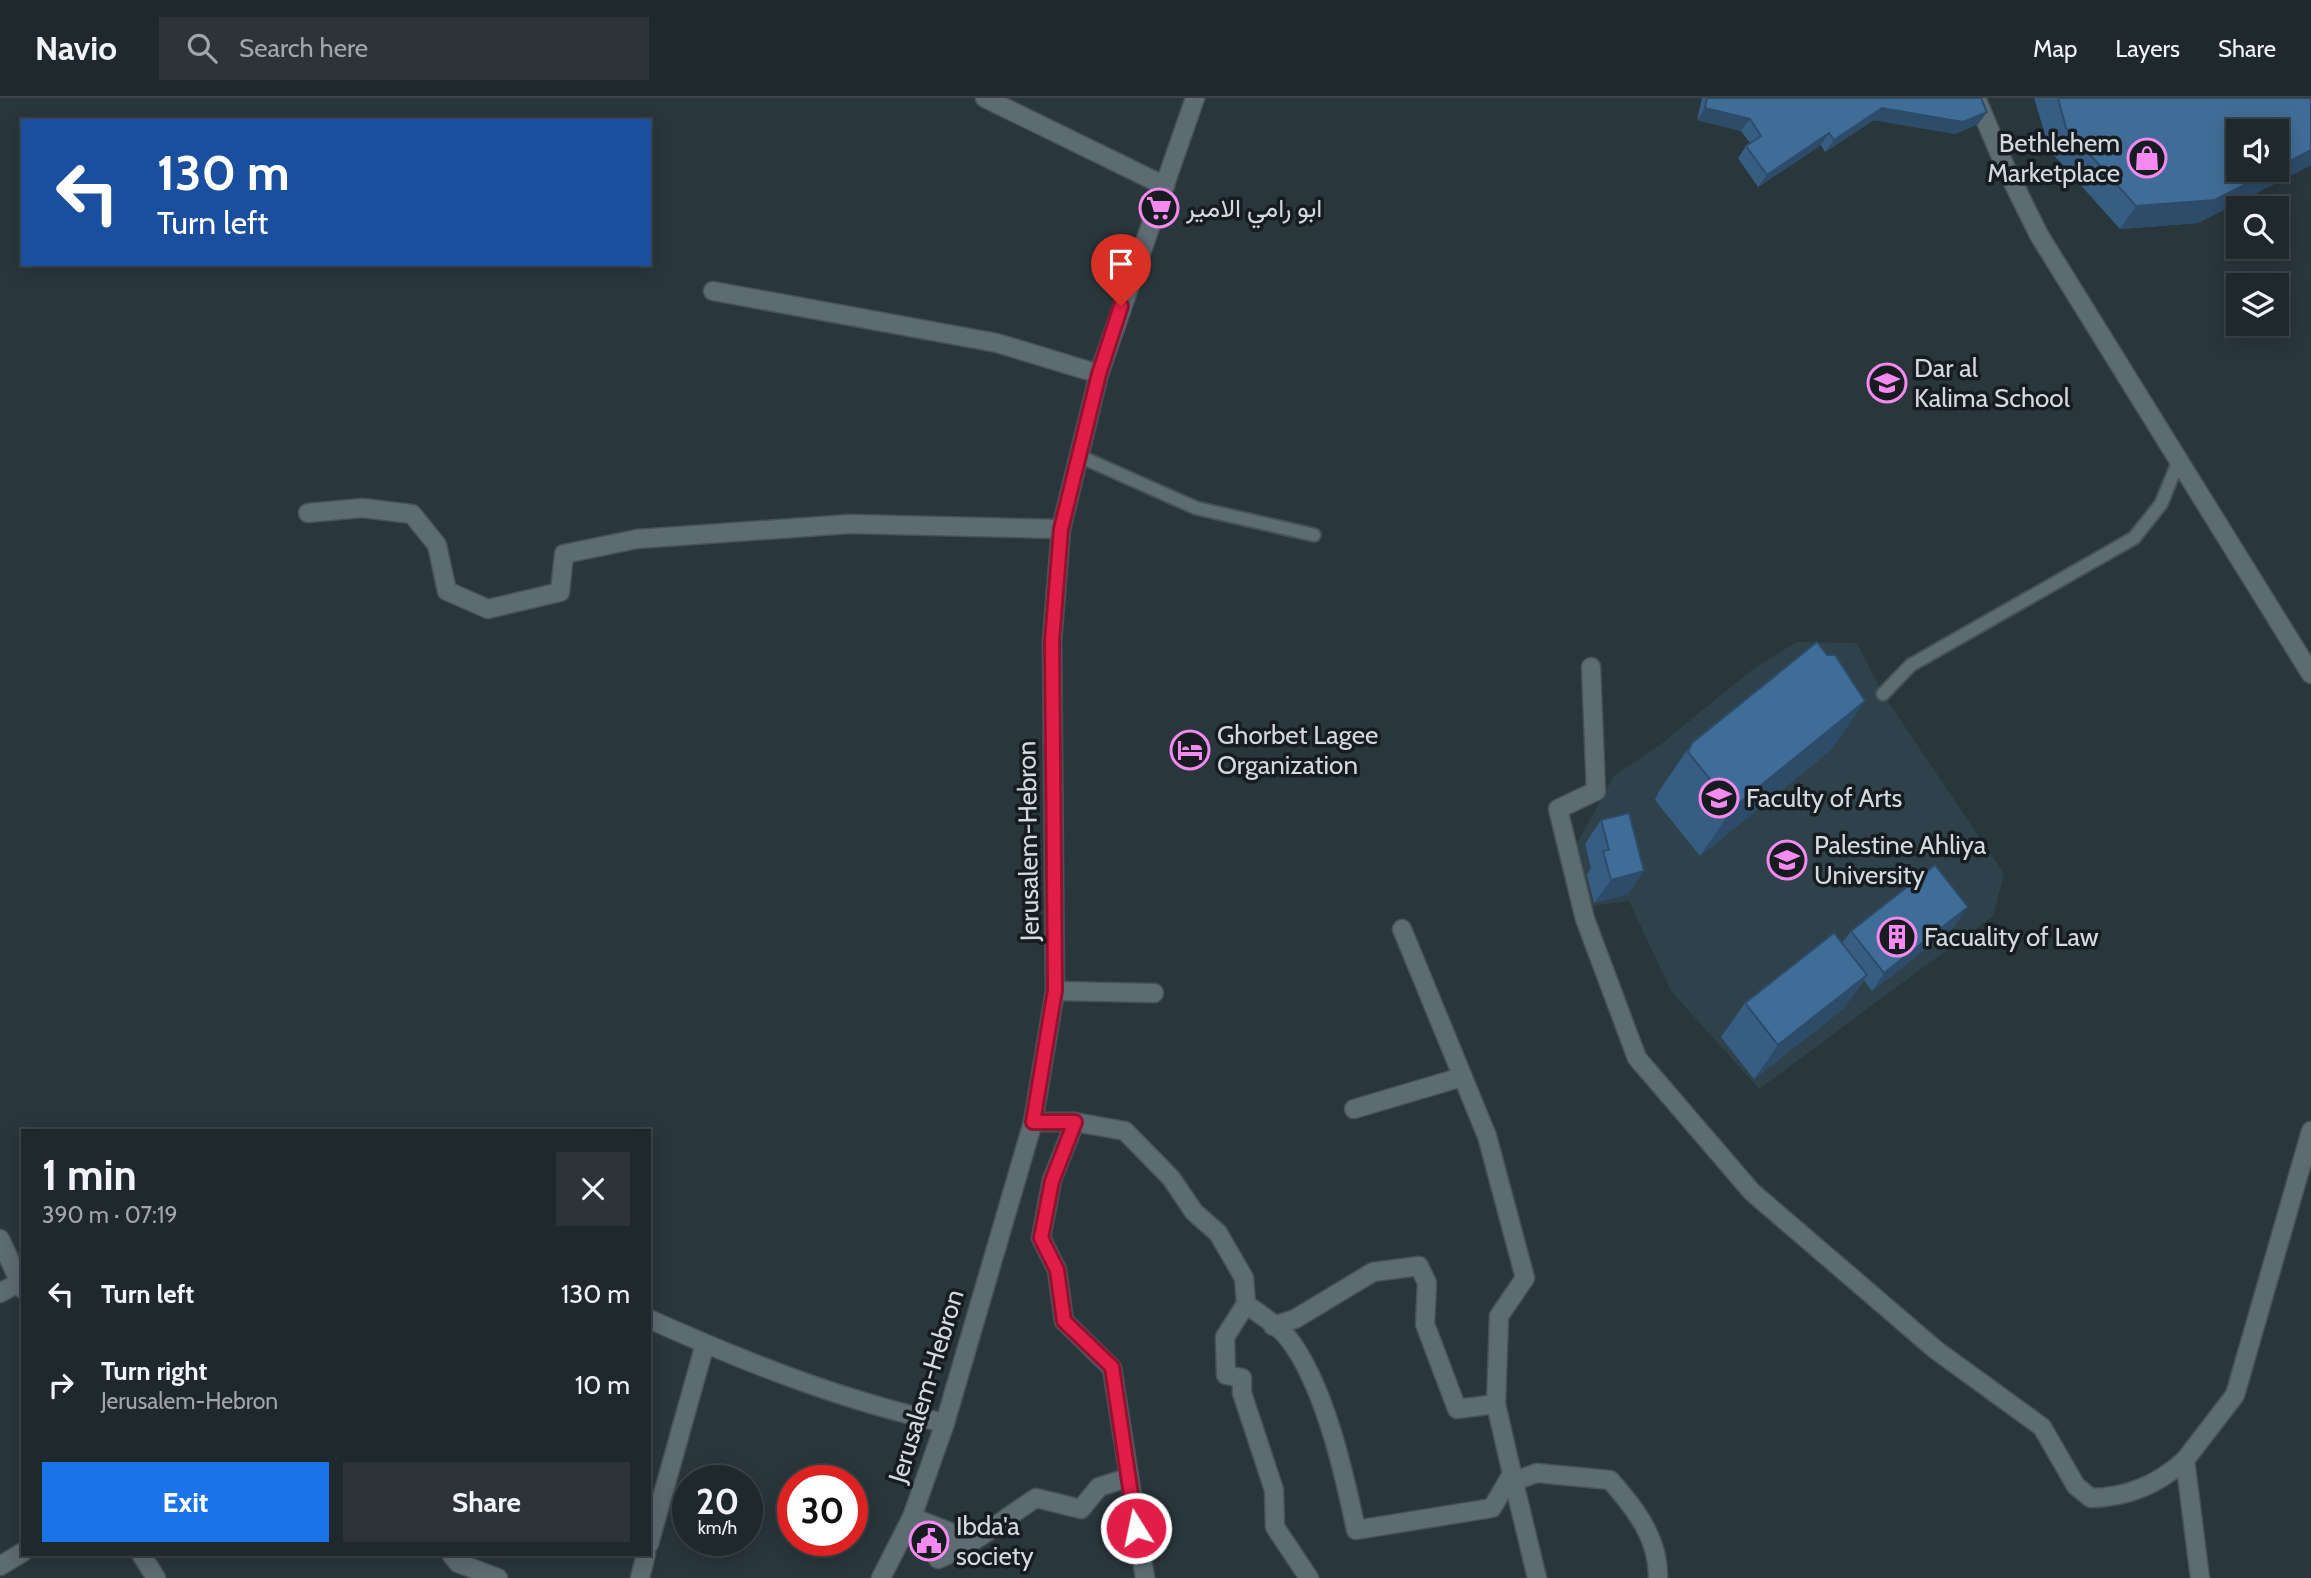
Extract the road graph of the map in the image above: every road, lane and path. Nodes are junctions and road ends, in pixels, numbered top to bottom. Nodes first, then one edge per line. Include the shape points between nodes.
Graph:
1 (985, 98) edge
2 (1195, 98) edge
3 (1976, 98) edge
4 (1165, 186) junction
5 (713, 291) dead end
6 (1099, 374) junction
7 (1079, 456) junction
8 (2179, 460) junction
9 (308, 513) dead end
10 (1061, 529) junction
11 (1314, 535) dead end
12 (1591, 667) dead end
13 (2311, 674) edge
14 (1883, 694) dead end
15 (1402, 929) dead end
16 (1055, 990) junction
17 (1154, 993) dead end
18 (1462, 1077) junction
19 (1354, 1109) dead end
20 (1033, 1122) junction
21 (1075, 1122) junction
22 (2311, 1131) edge
23 (0, 1238) edge
24 (21, 1286) edge
25 (0, 1293) edge
26 (1245, 1304) junction
27 (651, 1320) edge
28 (1273, 1326) junction
29 (705, 1344) junction
30 (1496, 1404) junction
31 (945, 1423) junction
32 (2185, 1460) junction
33 (1127, 1478) junction
34 (1513, 1478) junction
35 (912, 1517) junction
36 (651, 1537) edge
37 (967, 1548) junction
38 (21, 1553) edge
39 (142, 1556) edge
40 (453, 1556) edge
41 (646, 1556) edge
42 (938, 1559) dead end
43 (0, 1566) edge
44 (156, 1578) edge
45 (498, 1578) edge
46 (640, 1578) edge
47 (881, 1578) edge
48 (1145, 1578) edge
49 (1309, 1578) edge
50 (1537, 1578) edge
51 (1658, 1578) edge
52 (2200, 1578) edge

1 - 4 street
2 - 4 street, Jerusalem-Hebron
3 - 8 street via 2039,235
4 - 6 street, Jerusalem-Hebron
5 - 6 street via 997,343
6 - 7 street, Jerusalem-Hebron
7 - 10 street, Jerusalem-Hebron
7 - 11 lane via 1196,508
8 - 13 street
8 - 14 lane via 2161,504 2134,538 1911,665
9 - 10 street via 362,508 412,514 437,545 447,592 488,609 560,592 564,554 637,539 850,524
10 - 16 street, Jerusalem-Hebron via 1052,641
12 - 32 street via 1595,791 1558,809 1585,919 1637,1058 1752,1192 1936,1350 2042,1427 2076,1486 2091,1498 2119,1497 2171,1473
15 - 18 street
16 - 17 street
16 - 20 street, Jerusalem-Hebron
18 - 19 street
18 - 30 street via 1487,1136 1525,1278 1499,1316
20 - 21 street
20 - 31 street, Jerusalem-Hebron
21 - 26 street via 1125,1131 1171,1178 1194,1212 1225,1244 1244,1278
21 - 33 street via 1052,1181 1041,1238 1057,1270 1064,1321 1112,1367
22 - 32 street via 2235,1395
23 - 24 street
24 - 25 street
26 - 28 street
26 - 49 street via 1225,1337 1226,1375 1242,1378 1242,1393 1274,1490 1275,1527
27 - 29 street
28 - 30 street via 1306,1313 1373,1272 1419,1266 1427,1283 1425,1324 1457,1409
28 - 34 street via 1287,1336 1308,1365 1342,1462 1356,1530 1492,1508
29 - 31 street via 887,1410
29 - 36 street
30 - 34 street
31 - 35 street, Jerusalem-Hebron
32 - 52 street
33 - 37 street via 1099,1487 1081,1509 1037,1499 998,1521
33 - 48 street
34 - 50 street
34 - 51 street via 1537,1473 1610,1480 1637,1510 1659,1560
35 - 37 street via 955,1534
35 - 47 street, Jerusalem-Hebron
37 - 42 street
38 - 43 street
39 - 44 street
40 - 45 street via 458,1563
41 - 46 street

